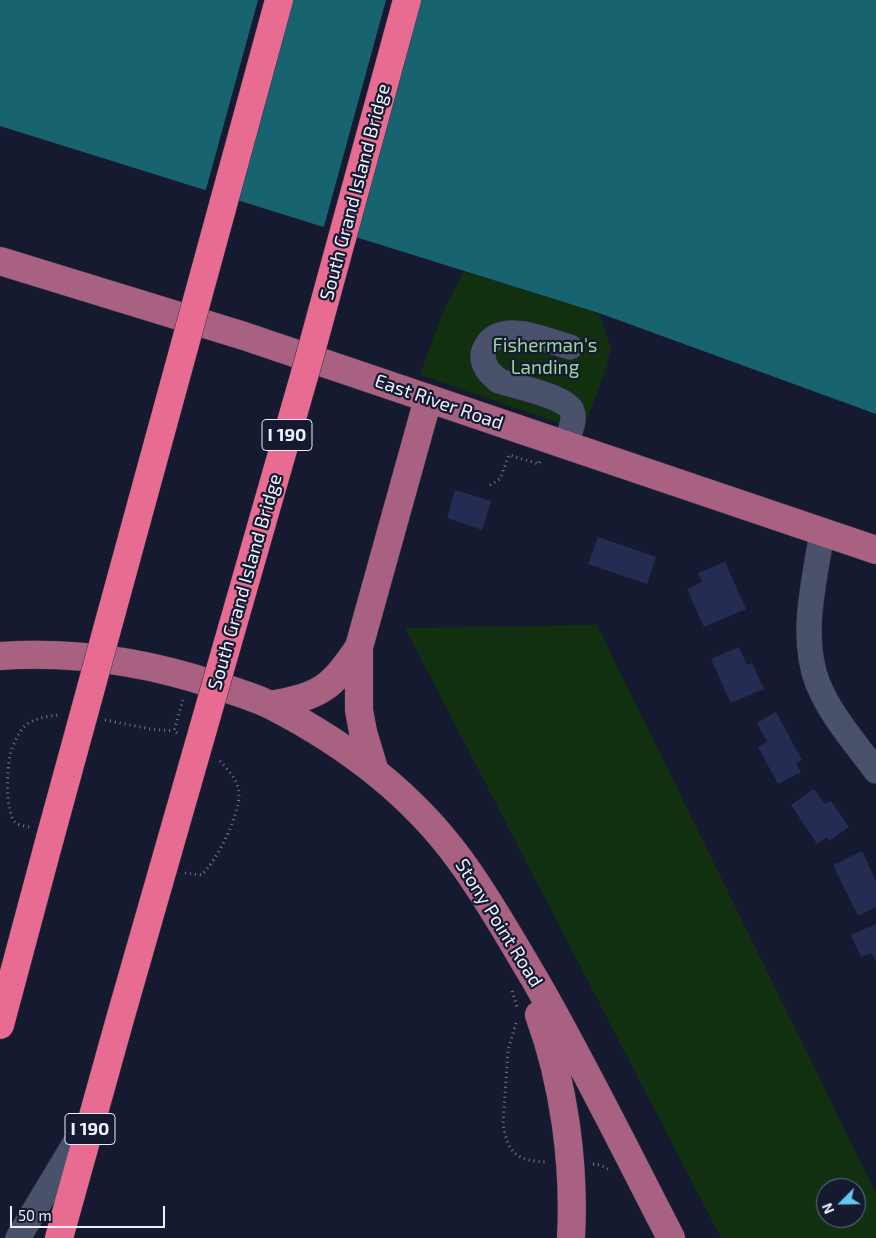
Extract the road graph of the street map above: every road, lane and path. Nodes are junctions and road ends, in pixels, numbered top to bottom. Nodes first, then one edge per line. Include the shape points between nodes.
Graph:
1 (279, 0) edge
2 (407, 0) edge
3 (0, 260) edge
4 (570, 348) dead end
5 (428, 399) junction
6 (565, 445) junction
7 (506, 462) dead end
8 (490, 485) dead end
9 (822, 532) junction
10 (876, 550) edge
11 (359, 647) junction
12 (0, 656) edge
13 (270, 705) junction
14 (876, 771) edge
15 (375, 772) junction
16 (513, 943) junction
17 (509, 984) dead end
18 (517, 1008) dead end
19 (517, 1016) dead end
20 (0, 1026) edge
21 (95, 1110) junction
22 (553, 1162) dead end
23 (586, 1163) dead end
24 (611, 1173) dead end
25 (18, 1238) edge
26 (59, 1238) edge
27 (570, 1238) edge
28 (671, 1238) edge

1 - 20 highway, bridge
2 - 21 highway, South Grand Island Bridge / I 190, bridge via 309,359
3 - 5 main road, East River Road via 244,336
4 - 6 street via 507,332 492,339 485,346 483,356 486,367 499,381 568,404 573,422
5 - 6 main road, East River Road
5 - 11 main road
6 - 9 main road, East River Road
7 - 8 path via 500,479
9 - 10 main road, East River Road
9 - 14 street via 809,620 811,656 818,684
11 - 13 main road via 346,668 322,690 295,701
11 - 15 main road via 359,710
12 - 13 main road, Stony Point Road via 50,654 141,665 183,674
13 - 15 main road, Stony Point Road via 350,753
15 - 16 main road, Stony Point Road via 410,803 459,858
16 - 27 main road via 551,1046 560,1088 571,1197
16 - 28 main road, Stony Point Road via 582,1065
17 - 18 path
19 - 22 path via 508,1050 505,1135 520,1158
21 - 25 street
21 - 26 highway, I 190
23 - 24 path via 600,1165

